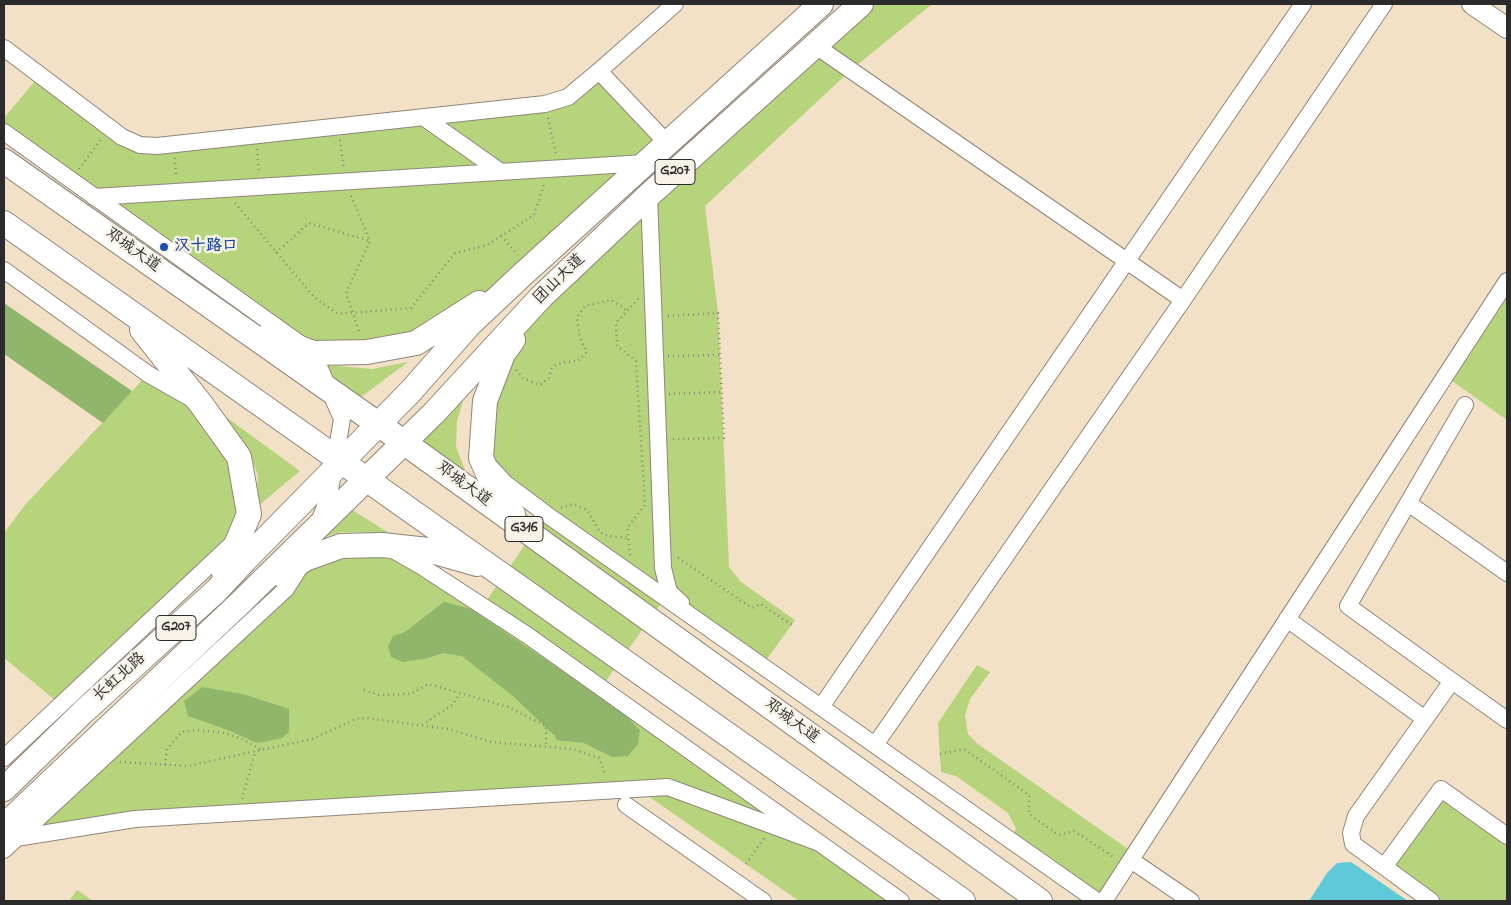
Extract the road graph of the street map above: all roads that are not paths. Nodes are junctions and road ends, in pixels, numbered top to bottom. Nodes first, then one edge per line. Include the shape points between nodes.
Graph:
1 (675, 4) edge
2 (821, 4) edge
3 (860, 4) edge
4 (1303, 4) edge
5 (1384, 4) edge
6 (1472, 4) edge
7 (1507, 28) edge
8 (816, 46) junction
9 (6, 52) edge
10 (599, 71) junction
11 (423, 117) junction
12 (4, 132) edge
13 (667, 143) junction
14 (4, 161) edge
15 (645, 163) junction
16 (501, 172) junction
17 (649, 195) junction
18 (94, 197) junction
19 (4, 223) edge
20 (1127, 261) junction
21 (526, 271) junction
22 (5, 274) edge
23 (1507, 281) edge
24 (548, 291) junction
25 (1183, 300) junction
26 (126, 309) junction
27 (234, 323) junction
28 (313, 353) junction
29 (201, 404) junction
30 (1464, 405) dead end
31 (379, 424) junction
32 (404, 442) junction
33 (481, 458) junction
34 (342, 462) junction
35 (367, 479) junction
36 (1408, 503) junction
37 (526, 531) junction
38 (240, 536) junction
39 (382, 545) junction
40 (305, 559) junction
41 (272, 570) joint
42 (495, 570) junction
43 (1507, 573) edge
44 (216, 591) junction
45 (239, 604) junction
46 (1288, 619) junction
47 (702, 623) junction
48 (1452, 681) junction
49 (821, 707) junction
50 (1425, 719) junction
51 (1507, 720) edge
52 (875, 745) junction
53 (4, 758) edge
54 (4, 789) edge
55 (626, 805) dead end
56 (10, 832) edge
57 (1507, 836) edge
58 (817, 842) junction
59 (4, 850) edge
60 (1129, 863) junction
61 (1384, 867) junction
62 (1080, 896) edge
63 (763, 901) edge
64 (901, 901) edge
65 (963, 901) edge
66 (1040, 901) edge
67 (1097, 901) edge
68 (1104, 901) edge
69 (1191, 901) edge
70 (1431, 901) edge

1 - 10 street
2 - 13 highway, 团山大道 / G207
3 - 8 highway, 团山大道 / G207
4 - 20 street
5 - 25 street
6 - 7 main road
8 - 17 highway, 团山大道 / G207
8 - 20 street
9 - 11 street via 109,128 140,145 157,146
10 - 11 street via 568,97 545,104
10 - 13 street
11 - 16 street
12 - 18 street
13 - 15 highway, 团山大道 / G207
14 - 27 highway, 邓城大道 / G316
15 - 16 street
15 - 21 highway, 团山大道 / G207
16 - 18 street
17 - 24 highway, 团山大道 / G207
17 - 47 street via 663,568 669,592
18 - 28 street
19 - 26 highway
20 - 25 street
20 - 49 street
21 - 28 highway via 416,343 367,352
21 - 31 highway, 团山大道 / G207 via 470,324
22 - 29 street via 148,374
23 - 46 street
24 - 32 highway, 团山大道 / G207
24 - 33 highway via 503,354 485,401
25 - 52 street
26 - 29 highway
26 - 34 highway
27 - 28 highway
27 - 31 highway, 邓城大道 / G316
28 - 40 street via 342,419 329,496
29 - 38 highway via 239,458 249,514
30 - 36 street
31 - 32 highway, 邓城大道 / G316
31 - 34 highway, 团山大道 / G207
32 - 35 highway, 团山大道 / G207
32 - 37 highway, 邓城大道 / G316
33 - 37 highway via 498,496
33 - 47 street via 506,484 546,514
34 - 35 highway
34 - 44 highway, 长虹北路 / G207
35 - 41 highway, 团山大道 / G207
35 - 42 highway
36 - 43 street
36 - 48 street via 1348,606
37 - 66 highway, 邓城大道 / G316
38 - 44 highway
38 - 53 street
39 - 40 highway via 341,546
39 - 42 highway via 428,550
39 - 58 street via 421,566 527,635
40 - 45 highway
40 - 56 street via 286,590 99,761
41 - 45 highway, 长虹北路 / G207
42 - 65 highway
44 - 54 highway, 长虹北路 / G207
45 - 56 highway, 长虹北路 / G207
46 - 50 street
46 - 60 street
47 - 49 street
48 - 50 street
48 - 51 street
49 - 52 street
50 - 61 street via 1356,816 1351,833 1353,844
52 - 62 street
55 - 63 street
56 - 58 street via 134,818 668,787
56 - 59 street
57 - 61 street via 1441,789
58 - 64 street
60 - 68 street
60 - 69 street
61 - 70 street
62 - 67 street

